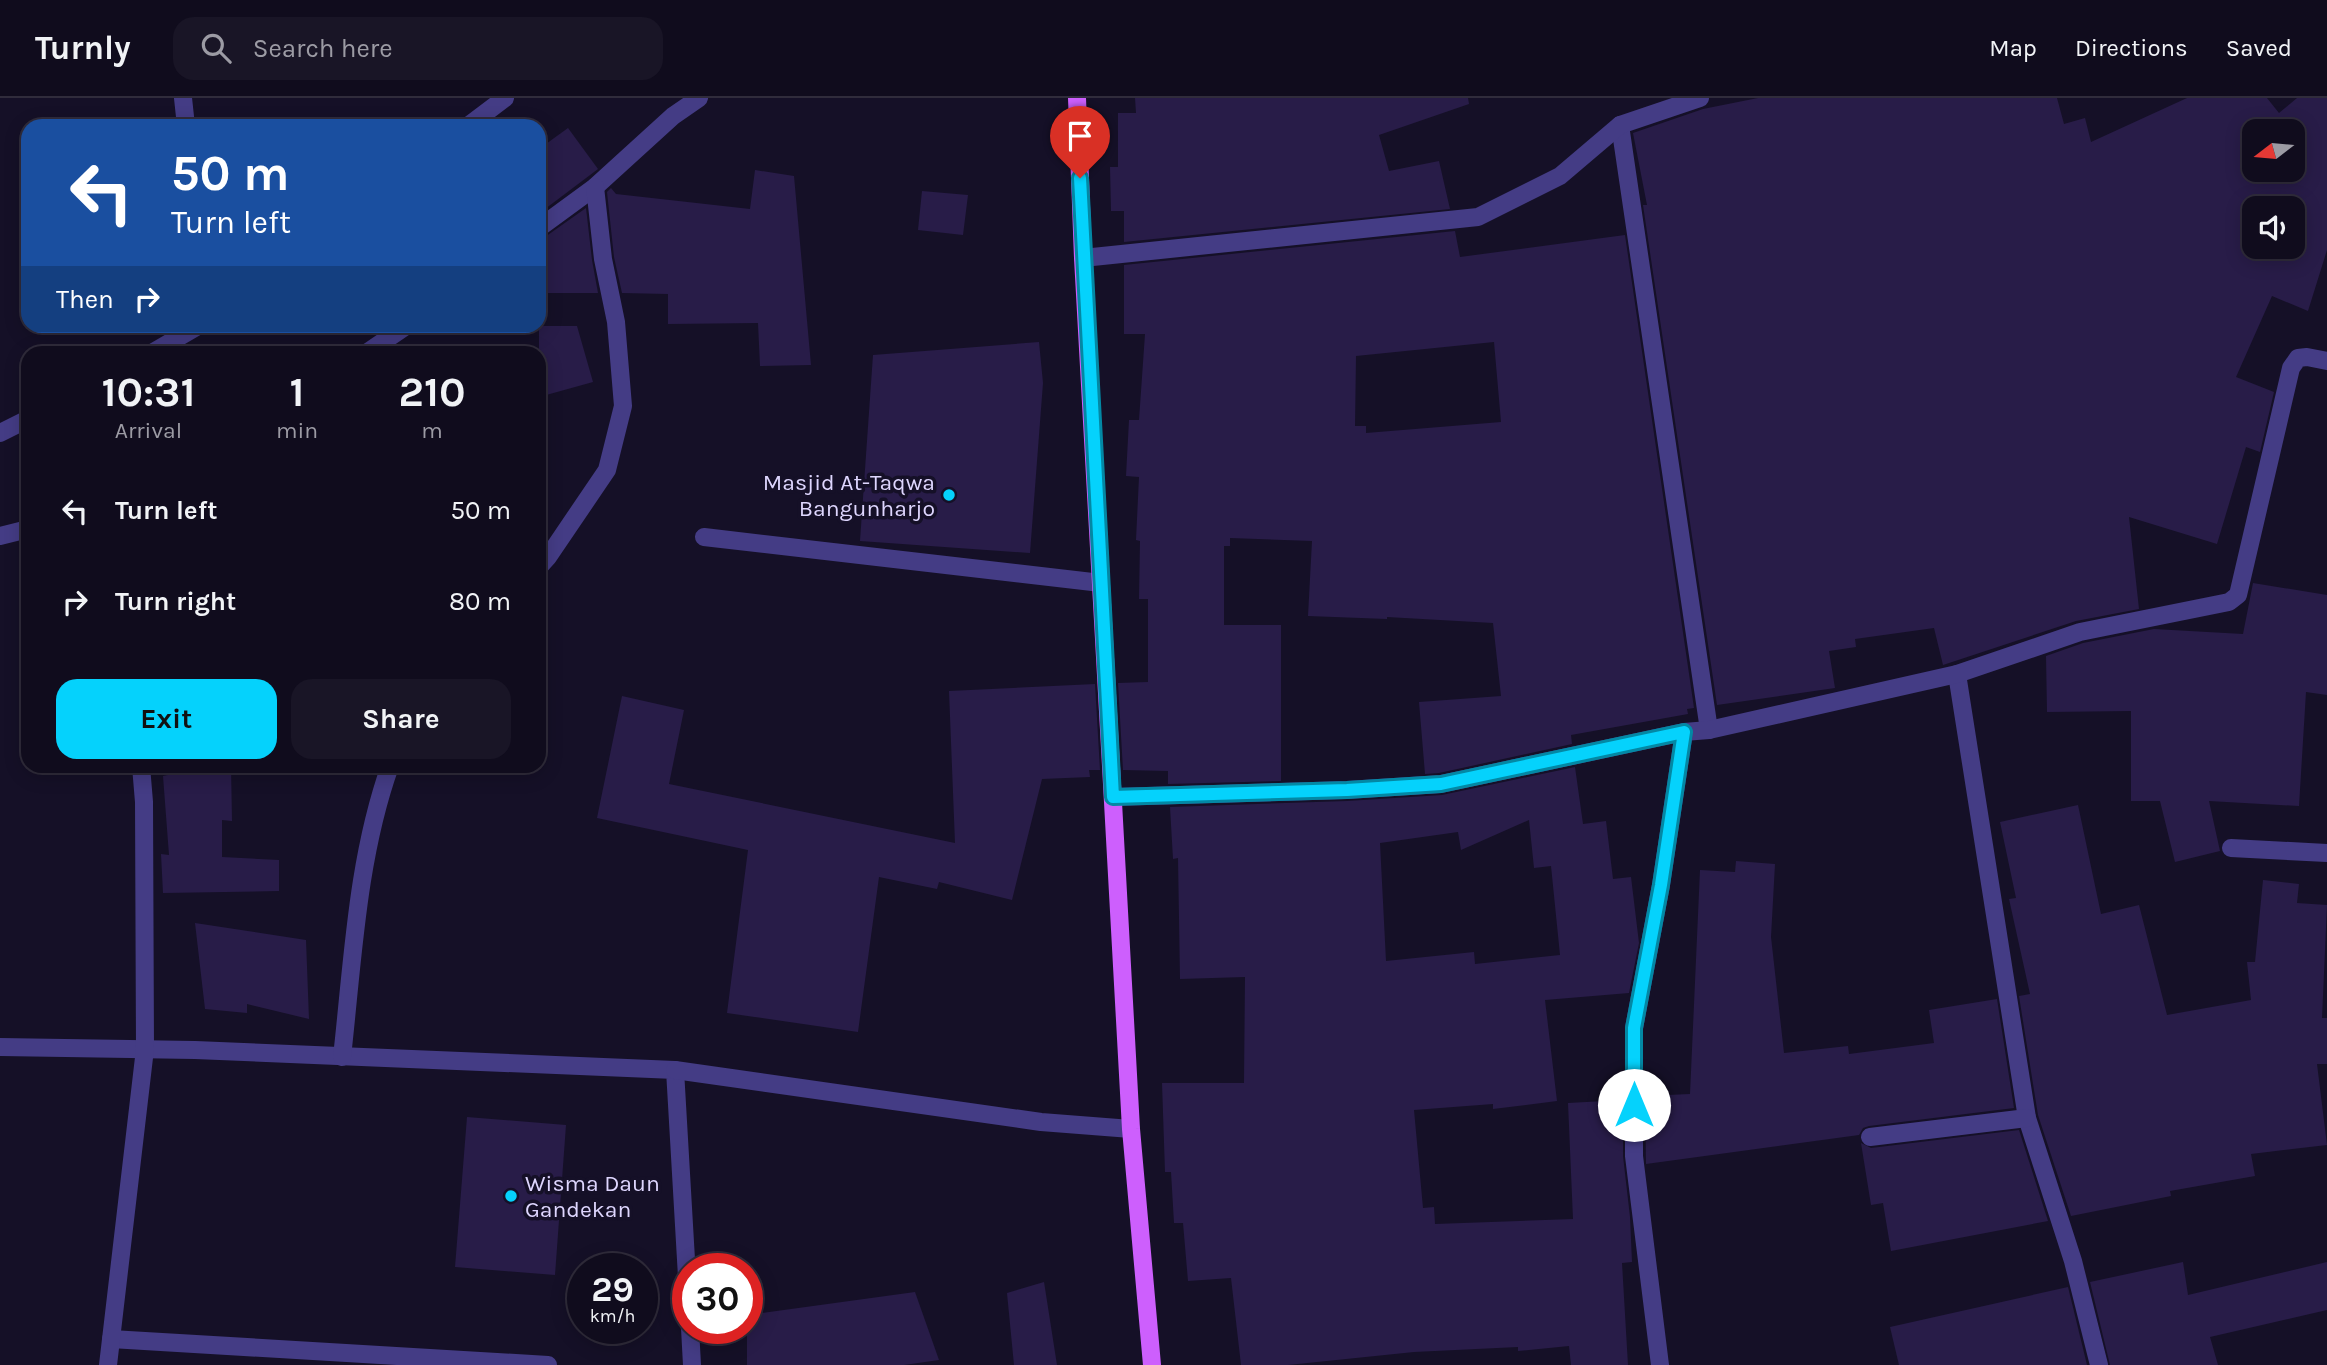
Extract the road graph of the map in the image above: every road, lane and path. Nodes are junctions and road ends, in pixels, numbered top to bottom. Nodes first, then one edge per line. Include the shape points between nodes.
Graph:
1 (183, 98) edge
2 (505, 98) edge
3 (699, 98) edge
4 (1077, 98) edge
5 (1700, 98) edge
6 (185, 119) edge
7 (477, 119) edge
8 (1620, 125) junction
9 (595, 187) junction
10 (546, 223) edge
11 (1083, 258) junction
12 (185, 333) edge
13 (396, 333) edge
14 (163, 346) edge
15 (377, 346) edge
16 (2327, 361) edge
17 (21, 422) edge
18 (0, 433) edge
19 (21, 531) edge
20 (0, 536) edge
21 (704, 537) dead end
22 (546, 559) edge
23 (1101, 583) junction
24 (1957, 674) junction
25 (1709, 730) junction
26 (1684, 732) junction
27 (142, 773) edge
28 (387, 773) edge
29 (1113, 797) junction
30 (2231, 848) dead end
31 (2327, 853) edge
32 (0, 1048) edge
33 (145, 1049) junction
34 (342, 1056) junction
35 (675, 1070) junction
36 (2027, 1118) junction
37 (1131, 1129) junction
38 (1870, 1137) dead end
39 (686, 1253) edge
40 (111, 1339) junction
41 (691, 1344) edge
42 (108, 1365) edge
43 (548, 1365) edge
44 (692, 1365) edge
45 (1152, 1365) edge
46 (1660, 1365) edge
47 (2099, 1365) edge

1 - 6 street
2 - 7 street
3 - 9 street
4 - 11 main road
5 - 8 street
8 - 11 street via 1560,176 1478,217
8 - 25 street
9 - 10 street
9 - 22 street via 616,322 623,406 607,470
11 - 23 main road
12 - 14 street
13 - 15 street
16 - 24 street via 2298,358 2291,368 2238,595 2229,603 2080,632
17 - 18 street
19 - 20 street
21 - 23 street
23 - 29 main road
24 - 25 street
24 - 36 street
25 - 26 street
26 - 29 street via 1441,784
26 - 46 street via 1634,1028 1634,1156
27 - 33 street
28 - 34 street via 363,867
29 - 37 main road
30 - 31 street
32 - 33 street
33 - 34 street
33 - 40 street
34 - 35 street
35 - 37 street via 1041,1122
35 - 39 street
36 - 38 street
36 - 47 street via 2073,1261
37 - 45 main road
40 - 42 street
40 - 43 street
41 - 44 street

